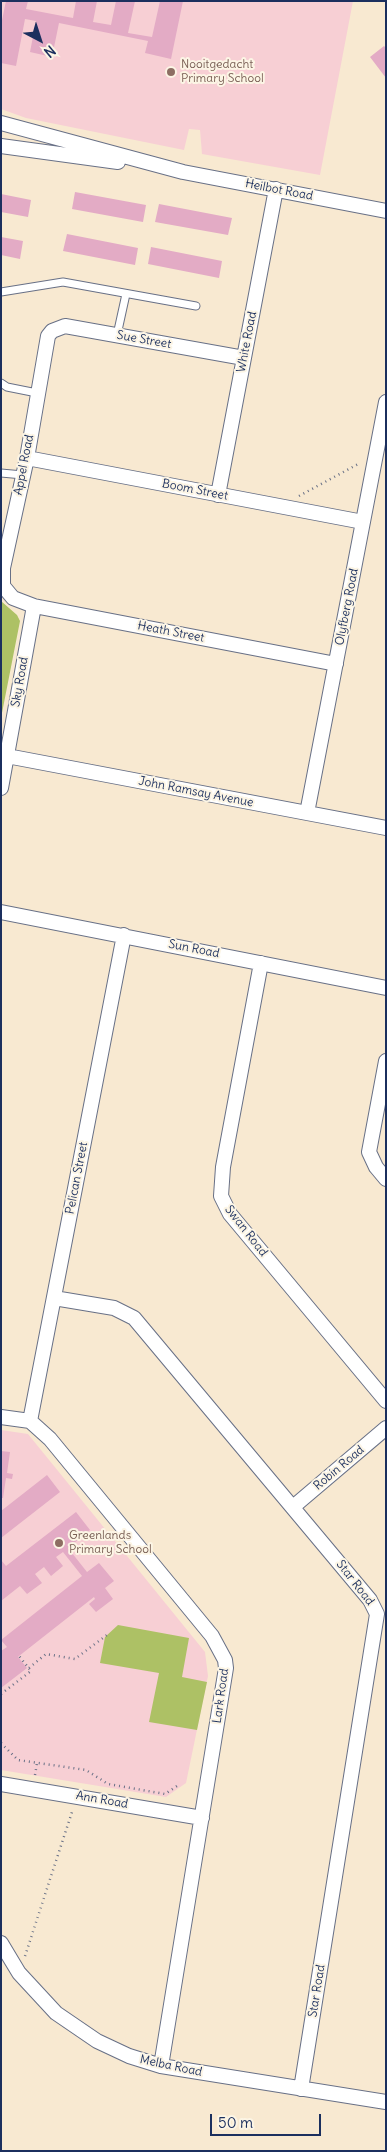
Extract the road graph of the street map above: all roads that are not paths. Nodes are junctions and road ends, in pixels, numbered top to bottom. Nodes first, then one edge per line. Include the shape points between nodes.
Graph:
1 (1, 123) edge
2 (1, 146) edge
3 (173, 169) junction
4 (276, 190) junction
5 (386, 212) edge
6 (1, 292) edge
7 (126, 294) junction
8 (196, 306) dead end
9 (117, 335) junction
10 (48, 336) joint
11 (244, 358) junction
12 (1, 383) edge
13 (37, 393) junction
14 (386, 404) edge
15 (27, 458) junction
16 (1, 473) edge
17 (23, 475) junction
18 (218, 495) junction
19 (363, 522) junction
20 (8, 593) joint
21 (34, 606) junction
22 (336, 664) junction
23 (7, 756) junction
24 (1, 788) edge
25 (307, 813) junction
26 (386, 828) edge
27 (1, 912) edge
28 (124, 935) junction
29 (261, 963) junction
30 (386, 988) edge
31 (386, 1061) edge
32 (386, 1179) edge
33 (54, 1298) junction
34 (386, 1402) edge
35 (1, 1417) edge
36 (30, 1421) junction
37 (386, 1428) edge
38 (293, 1507) junction
39 (1, 1784) edge
40 (202, 1818) junction
41 (1, 1943) edge
42 (161, 2066) junction
43 (301, 2089) junction
44 (386, 2102) edge

1 - 3 street, Heilbot Road
2 - 3 street, Heilbot Road
3 - 4 street, Heilbot Road
4 - 5 street, Heilbot Road
4 - 11 street, White Road
6 - 7 lane via 63,282
7 - 8 lane
7 - 9 lane
9 - 10 street, Sue Street via 65,326
9 - 11 street, Sue Street
10 - 13 street, Appel Road
11 - 18 street, White Road
12 - 13 lane
13 - 15 street, Appel Road
14 - 19 street, Olyfberg Road
15 - 17 street, Appel Road
15 - 18 street, Boom Street
16 - 17 lane
17 - 20 street, Appel Road via 3,568 3,586
18 - 19 street, Boom Street
19 - 22 street, Olyfberg Road
20 - 21 street, Heath Street
21 - 22 street, Heath Street
21 - 23 street, Sky Road
22 - 25 street, Olyfberg Road
23 - 24 street, Sky Road
23 - 25 street, John Ramsay Avenue
25 - 26 street, John Ramsay Avenue
27 - 28 street, Sun Road
28 - 29 street, Sun Road
28 - 33 street, Pelican Street
29 - 30 street, Sun Road
29 - 34 street, Swan Road via 223,1168 221,1196 230,1214
31 - 32 street via 369,1152
33 - 36 street, Pelican Street
33 - 38 street, Star Road via 114,1308 134,1318
35 - 36 street
36 - 40 street, Lark Road via 50,1439 223,1652 226,1668
37 - 38 street, Robin Road
38 - 43 street, Star Road via 370,1600 378,1621
39 - 40 street, Ann Road
40 - 42 street, Lark Road
41 - 42 street, Melba Road via 19,1974 56,2013 117,2051
42 - 43 street, Melba Road
43 - 44 street, Melba Road

